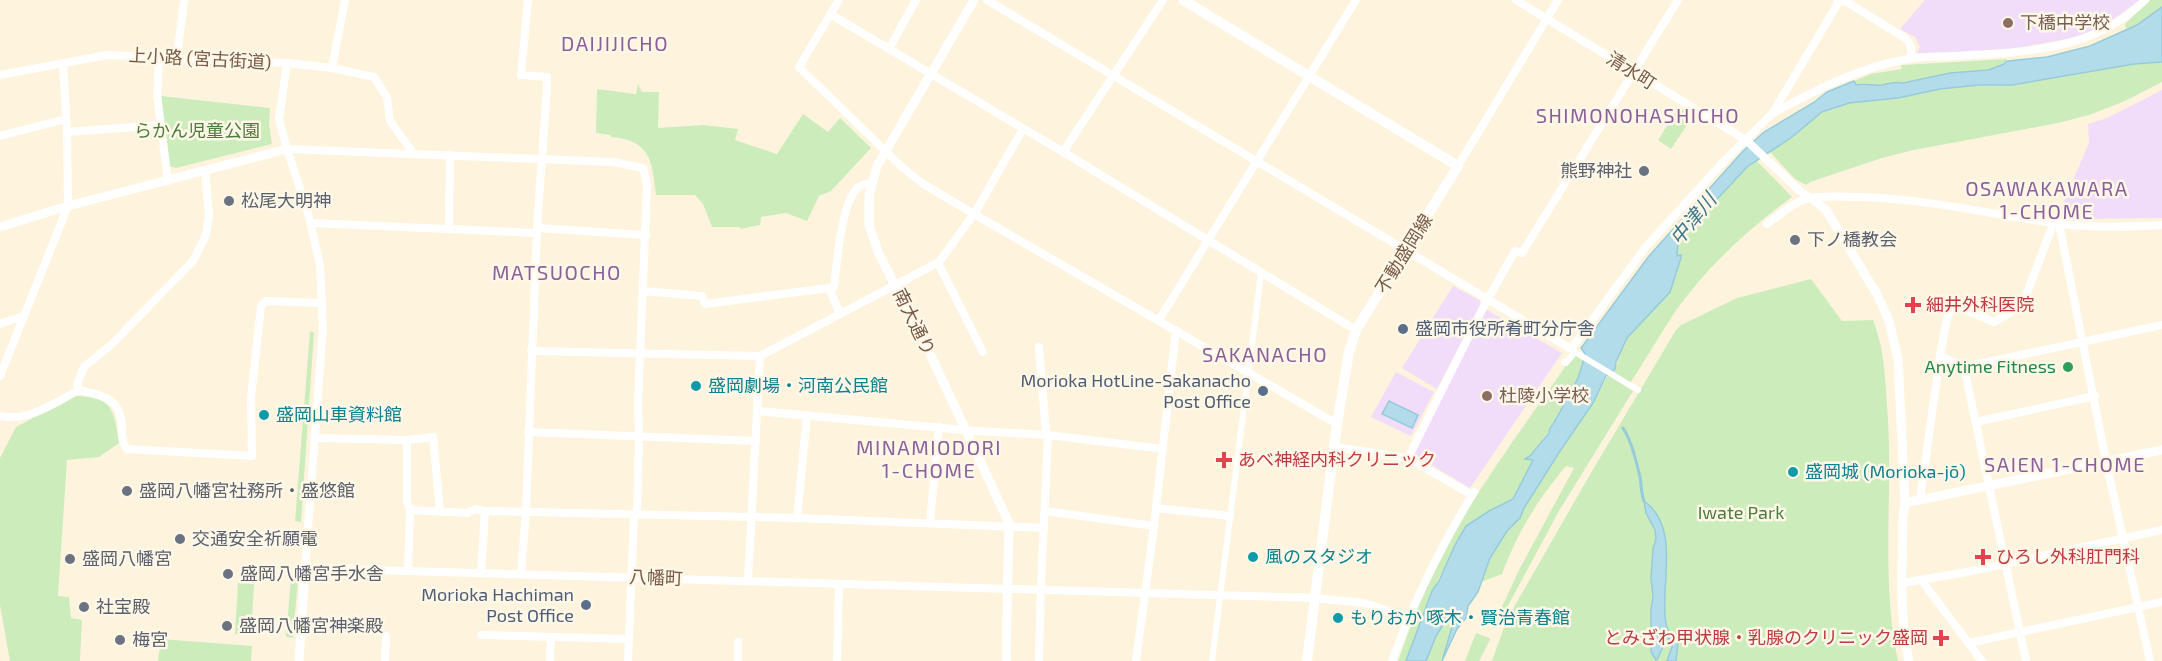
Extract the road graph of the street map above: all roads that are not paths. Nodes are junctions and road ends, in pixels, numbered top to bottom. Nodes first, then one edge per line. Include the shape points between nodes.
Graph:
1 (184, 0) edge
2 (345, 0) edge
3 (528, 0) edge
4 (839, 0) edge
5 (916, 0) edge
6 (974, 0) edge
7 (987, 0) edge
8 (1163, 0) edge
9 (1183, 0) edge
10 (1356, 0) edge
11 (1516, 0) edge
12 (1558, 0) edge
13 (1678, 0) edge
14 (1839, 0) edge
15 (2145, 0) edge
16 (830, 15) junction
17 (1547, 18) junction
18 (888, 49) junction
19 (159, 56) junction
20 (177, 57) junction
21 (1910, 58) junction
22 (63, 63) junction
23 (287, 63) junction
24 (332, 68) junction
25 (1633, 73) junction
26 (930, 74) junction
27 (0, 75) edge
28 (1113, 76) junction
29 (1310, 77) junction
30 (1772, 114) junction
31 (66, 119) junction
32 (161, 125) junction
33 (1023, 129) junction
34 (67, 132) junction
35 (0, 136) edge
36 (1747, 142) junction
37 (287, 149) junction
38 (887, 152) junction
39 (1063, 152) junction
40 (414, 154) junction
41 (450, 155) junction
42 (541, 158) junction
43 (1257, 162) junction
44 (1458, 166) junction
45 (205, 171) junction
46 (168, 181) junction
47 (872, 183) junction
48 (1811, 198) junction
49 (68, 206) junction
50 (974, 214) junction
51 (311, 223) junction
52 (2056, 223) junction
53 (1767, 224) dead end
54 (2162, 225) edge
55 (0, 227) edge
56 (449, 229) junction
57 (536, 231) junction
58 (646, 235) junction
59 (1209, 241) junction
60 (1406, 251) junction
61 (938, 263) junction
62 (1261, 273) junction
63 (896, 285) junction
64 (829, 288) junction
65 (643, 291) junction
66 (1488, 299) junction
67 (322, 303) junction
68 (840, 314) junction
69 (23, 316) junction
70 (1159, 320) junction
71 (0, 324) edge
72 (2162, 325) edge
73 (1176, 330) junction
74 (1356, 330) junction
75 (2083, 342) junction
76 (1039, 347) dead end
77 (531, 351) junction
78 (984, 352) dead end
79 (641, 354) junction
80 (760, 356) junction
81 (1940, 356) junction
82 (1564, 362) dead end
83 (1964, 367) junction
84 (1247, 373) junction
85 (0, 376) edge
86 (79, 390) junction
87 (1638, 390) dead end
88 (2095, 396) junction
89 (758, 411) junction
90 (807, 415) junction
91 (0, 416) edge
92 (1976, 422) junction
93 (1337, 424) junction
94 (939, 427) junction
95 (966, 429) junction
96 (528, 432) junction
97 (1047, 435) junction
98 (639, 436) junction
99 (314, 438) junction
100 (407, 440) junction
101 (756, 441) junction
102 (1334, 447) junction
103 (1162, 449) junction
104 (2162, 450) edge
105 (1408, 458) junction
106 (2106, 461) junction
107 (1989, 486) junction
108 (1920, 500) junction
109 (1905, 503) junction
110 (1156, 508) junction
111 (410, 510) junction
112 (485, 511) junction
113 (440, 512) junction
114 (526, 512) junction
115 (1044, 512) junction
116 (634, 514) junction
117 (1230, 516) junction
118 (750, 517) junction
119 (797, 518) junction
120 (930, 523) junction
121 (1008, 525) junction
122 (1154, 526) junction
123 (1044, 528) junction
124 (2162, 530) edge
125 (2123, 539) junction
126 (2006, 564) junction
127 (305, 568) junction
128 (408, 570) junction
129 (482, 573) junction
130 (521, 574) junction
131 (630, 577) junction
132 (748, 581) junction
133 (1922, 581) junction
134 (1902, 583) junction
135 (839, 584) junction
136 (1008, 589) junction
137 (1041, 590) junction
138 (1146, 593) junction
139 (1221, 595) junction
140 (1315, 598) junction
141 (2162, 602) edge
142 (2138, 607) junction
143 (1408, 616) junction
144 (2019, 632) junction
145 (481, 635) dead end
146 (386, 636) dead end
147 (551, 637) junction
148 (628, 639) junction
149 (738, 642) dead end
150 (1969, 643) junction
151 (299, 661) edge
152 (386, 661) edge
153 (550, 661) edge
154 (628, 661) edge
155 (738, 661) edge
156 (837, 661) edge
157 (1006, 661) edge
158 (1039, 661) edge
159 (1136, 661) edge
160 (1212, 661) edge
161 (1307, 661) edge
162 (1392, 661) edge
163 (1909, 661) edge
164 (1982, 661) edge
165 (2026, 661) edge
166 (2150, 661) edge

1 - 20 street
2 - 24 street
3 - 42 street via 521,75 547,77
4 - 16 street
5 - 18 street
6 - 26 street, 南大通り
7 - 28 street
8 - 28 street
9 - 29 main road
10 - 29 street
11 - 17 street, 清水町
12 - 17 street
13 - 25 street
14 - 21 street via 1910,42
14 - 30 street
15 - 21 street via 2119,22 2076,41 2006,53
16 - 18 street
16 - 38 street via 799,67
17 - 25 street, 清水町
17 - 44 street
18 - 26 street
19 - 20 street, 上小路 (宮古街道)
19 - 22 street, 上小路 (宮古街道) via 107,55
19 - 32 street via 157,94
20 - 23 street, 上小路 (宮古街道)
21 - 30 street via 1835,80
22 - 27 street, 上小路 (宮古街道)
22 - 31 street
23 - 24 street, 上小路 (宮古街道)
23 - 37 street via 279,119
24 - 40 street, 上小路 (宮古街道) via 374,77 387,97 390,121
25 - 36 street, 清水町
25 - 66 street via 1522,253 1515,250
26 - 33 street
26 - 38 street, 南大通り
28 - 39 street
28 - 43 street
29 - 43 street
29 - 44 main road
30 - 36 street
31 - 34 street
31 - 35 street
32 - 34 street
32 - 46 street
33 - 39 street
33 - 50 street
34 - 49 street
36 - 48 street, 清水町
36 - 66 street via 1645,248 1571,349
37 - 40 street
37 - 45 street
37 - 51 street
38 - 47 street, 南大通り
38 - 50 street via 922,183
39 - 59 street
40 - 41 street
41 - 42 street
41 - 56 street
42 - 57 street
42 - 58 street via 613,162 643,168 647,184
43 - 59 street
43 - 60 street
44 - 60 main road, 不動盛岡線
45 - 46 street
45 - 86 street via 209,215 199,251 158,298 84,367 77,384
46 - 49 street
47 - 63 street, 南大通り via 868,195 869,225
47 - 64 street via 855,191 850,202 834,286
48 - 52 street via 1937,202
48 - 53 street via 1800,201
48 - 109 street via 1826,210 1864,272 1890,327 1898,359
49 - 55 street
49 - 69 street
50 - 61 street
50 - 70 street
51 - 56 street
51 - 67 street via 320,265
52 - 54 street
52 - 75 street
52 - 81 street via 2022,306 1994,322 1952,304
56 - 57 street
57 - 58 street
57 - 77 street
58 - 65 street
59 - 62 street
59 - 70 street
60 - 66 street
60 - 74 main road, 不動盛岡線
61 - 63 street
61 - 78 street
62 - 74 street
62 - 84 street
63 - 68 street
63 - 95 street, 南大通り
64 - 65 street via 705,304 702,296
64 - 68 street
65 - 79 street
66 - 105 street
67 - 86 street via 266,301 261,306 251,398 252,456 127,449 119,408 96,393
67 - 99 street
68 - 80 street
69 - 71 street
69 - 85 street
70 - 73 street
72 - 75 street
73 - 84 street
73 - 103 street
74 - 93 main road, 不動盛岡線
75 - 83 street
75 - 88 street
76 - 97 street
77 - 79 street
77 - 96 street
79 - 80 street
79 - 98 street
80 - 89 street
81 - 83 street
81 - 108 street
82 - 87 street via 1575,352
83 - 92 street
84 - 93 street
84 - 117 street
86 - 91 street via 27,417
88 - 92 street
88 - 106 street
89 - 90 street
89 - 101 street
90 - 94 street
90 - 119 street
92 - 107 street
93 - 102 main road, 不動盛岡線
94 - 95 street
94 - 120 street
95 - 97 street
95 - 121 street, 南大通り
96 - 98 street
96 - 114 street
97 - 103 street
97 - 115 street
98 - 101 street
98 - 116 street
99 - 100 street
99 - 127 street
100 - 111 street
100 - 113 street via 433,437
101 - 118 street
102 - 105 street
102 - 140 main road, 不動盛岡線
103 - 110 street
104 - 106 street
105 - 143 street via 1473,493 1435,558
106 - 107 street
106 - 125 street
107 - 108 street
107 - 126 street
108 - 109 street
109 - 134 street
110 - 117 street
110 - 122 street
111 - 113 street
111 - 128 street
112 - 113 street
112 - 114 street
112 - 129 street
114 - 116 street
114 - 130 street
115 - 122 street
115 - 123 street
116 - 118 street
116 - 131 street
117 - 139 street
118 - 119 street
118 - 132 street
119 - 120 street
120 - 121 street
121 - 123 street
121 - 136 street, 南大通り
122 - 138 street
123 - 137 street
124 - 125 street
125 - 126 street
125 - 142 street
126 - 133 street
126 - 144 street
127 - 128 street, 八幡町
127 - 151 street
128 - 129 street, 八幡町
129 - 130 street, 八幡町
130 - 131 street, 八幡町
131 - 132 street, 八幡町
131 - 148 street
132 - 135 street, 八幡町
133 - 134 street
133 - 150 street
134 - 163 street via 1904,641
135 - 136 street, 八幡町
135 - 156 street
136 - 137 street, 八幡町
136 - 157 street, 南大通り
137 - 138 street, 八幡町
137 - 158 street
138 - 139 street, 八幡町
138 - 159 street
139 - 140 street, 八幡町
139 - 160 street
140 - 143 street, 八幡町 via 1364,603
140 - 161 main road, 不動盛岡線
141 - 142 street
142 - 144 street
142 - 166 street
143 - 162 street
144 - 150 street
144 - 165 street
145 - 147 street
146 - 152 street
147 - 148 street
147 - 153 street
148 - 154 street
149 - 155 street
150 - 164 street

